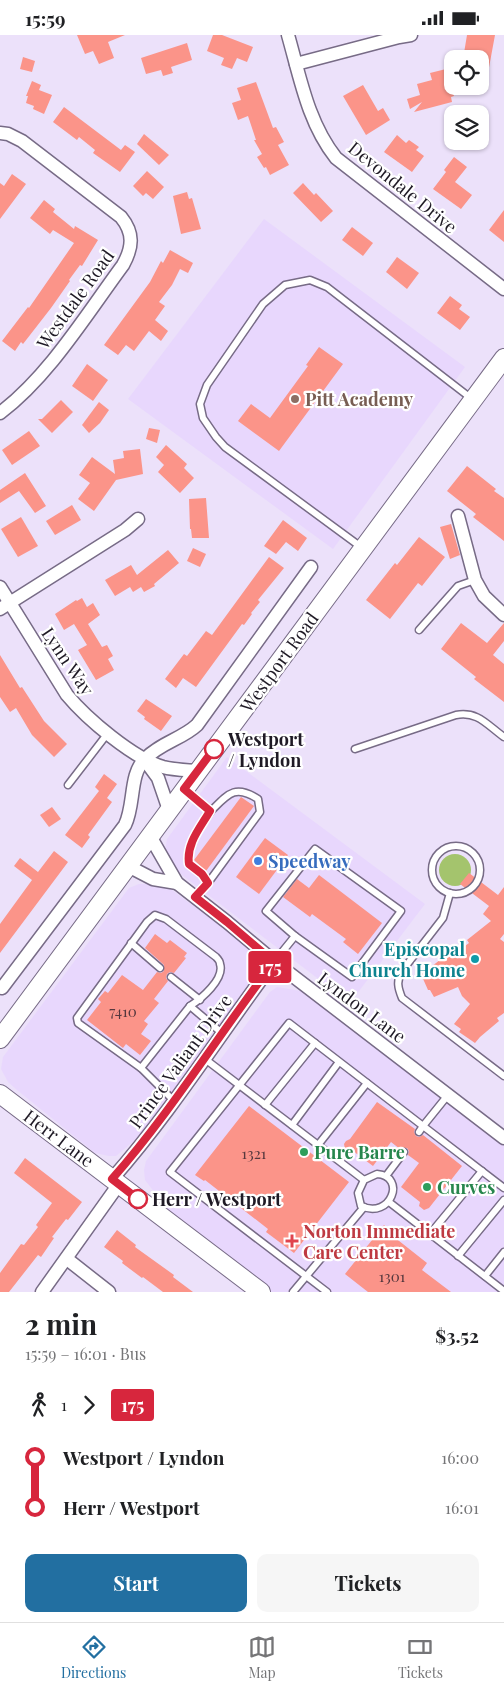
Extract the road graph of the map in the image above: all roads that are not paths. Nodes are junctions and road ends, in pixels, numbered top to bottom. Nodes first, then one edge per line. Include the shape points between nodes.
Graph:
1 (288, 35) edge
2 (411, 35) edge
3 (296, 64) junction
4 (0, 133) edge
5 (502, 283) edge
6 (504, 357) edge
7 (473, 400) junction
8 (0, 413) edge
9 (458, 516) dead end
10 (138, 519) dead end
11 (363, 548) junction
12 (311, 567) dead end
13 (475, 580) junction
14 (0, 587) edge
15 (5, 606) edge
16 (504, 615) edge
17 (419, 630) dead end
18 (108, 733) junction
19 (504, 737) edge
20 (356, 749) dead end
21 (144, 759) junction
22 (198, 771) junction
23 (68, 785) dead end
24 (184, 789) junction
25 (169, 810) junction
26 (210, 811) junction
27 (150, 836) junction
28 (128, 866) junction
29 (177, 883) junction
30 (208, 883) junction
31 (450, 893) junction
32 (195, 897) junction
33 (294, 936) junction
34 (131, 943) junction
35 (274, 962) junction
36 (160, 968) dead end
37 (172, 977) dead end
38 (2, 988) dead end
39 (200, 1000) junction
40 (190, 1006) junction
41 (223, 1034) junction
42 (0, 1039) edge
43 (315, 1043) junction
44 (205, 1059) junction
45 (339, 1062) junction
46 (141, 1069) junction
47 (504, 1076) edge
48 (367, 1083) junction
49 (238, 1085) junction
50 (0, 1094) edge
51 (448, 1095) junction
52 (174, 1101) junction
53 (265, 1105) junction
54 (292, 1125) junction
55 (421, 1129) junction
56 (504, 1138) edge
57 (318, 1145) junction
58 (404, 1152) dead end
59 (482, 1171) junction
60 (386, 1176) junction
61 (364, 1180) junction
62 (116, 1181) junction
63 (504, 1188) edge
64 (504, 1200) edge
65 (389, 1202) junction
66 (364, 1207) junction
67 (430, 1234) junction
68 (504, 1251) edge
69 (458, 1256) junction
70 (66, 1259) junction
71 (306, 1276) junction
72 (485, 1276) junction
73 (504, 1291) edge
74 (42, 1292) edge
75 (109, 1292) edge
76 (261, 1292) edge
77 (293, 1292) edge
78 (327, 1292) edge

1 - 3 street, Devondale Drive
2 - 3 street
3 - 5 street, Devondale Drive via 317,128 336,158
4 - 8 street, Westdale Road via 22,141 122,217 131,235 131,245 123,265 42,375
6 - 7 main road, Westport Road
7 - 11 main road, Westport Road
7 - 11 lane via 327,287 310,280 285,285 263,304 207,385 200,404 203,418 225,447
9 - 13 street
10 - 15 street
11 - 22 main road, Westport Road
12 - 21 street via 197,725
13 - 16 street via 484,595
13 - 17 lane via 458,586
14 - 15 street, Lynn Way
15 - 18 street, Lynn Way via 67,695 80,711
18 - 21 street, Lynn Way
18 - 23 lane
19 - 20 lane via 474,715 466,713
21 - 22 street, Lynn Way via 163,767
21 - 25 street, Lynn Way via 158,778
21 - 38 street via 135,779 132,809 125,825
22 - 24 main road, Westport Road
24 - 25 main road, Westport Road
24 - 26 lane
25 - 27 main road, Westport Road
26 - 30 lane via 188,854 189,864
26 - 30 lane via 227,795 237,791 258,799 260,812
27 - 28 main road, Westport Road
27 - 29 street, Lyndon Lane
28 - 29 street, Lyndon Lane via 153,879
28 - 42 main road, Westport Road
29 - 32 street, Lyndon Lane
30 - 32 lane
31 - 31 lane via 468,891 480,871 471,851 457,846 442,850 433,863 433,879
31 - 47 lane via 443,918 402,971 398,987 402,998
32 - 35 street, Lyndon Lane
33 - 33 lane via 352,977 401,911 315,849 266,911
33 - 35 lane
34 - 36 lane
34 - 39 lane via 147,921 156,915 216,957 221,965 219,977
34 - 46 lane via 77,1018 78,1023
35 - 41 street, Prince Valiant Drive
35 - 51 street, Lyndon Lane
37 - 39 lane
39 - 40 lane
40 - 41 lane
40 - 46 lane
41 - 44 street, Prince Valiant Drive
43 - 45 lane
43 - 49 lane via 289,1023
43 - 53 lane
44 - 49 lane
44 - 52 street, Prince Valiant Drive
45 - 48 lane
45 - 54 lane
46 - 52 lane
48 - 55 lane
48 - 57 lane
49 - 53 lane
49 - 71 lane via 170,1172
50 - 62 main road, Herr Lane
51 - 55 lane
51 - 56 street, Lyndon Lane
52 - 62 street, Prince Valiant Drive
53 - 54 lane
54 - 57 lane
55 - 59 lane
57 - 61 lane
58 - 60 lane
59 - 63 lane
59 - 67 lane
60 - 61 lane via 377,1174
60 - 65 lane via 392,1184
61 - 66 lane via 358,1193
62 - 70 street, Prince Valiant Drive
62 - 76 main road, Herr Lane
64 - 69 lane
65 - 66 lane via 374,1209
65 - 67 lane
66 - 71 lane
67 - 69 lane
68 - 72 lane
69 - 72 lane
70 - 74 street, Prince Valiant Drive
70 - 75 street
71 - 77 lane
71 - 78 lane
72 - 73 lane

